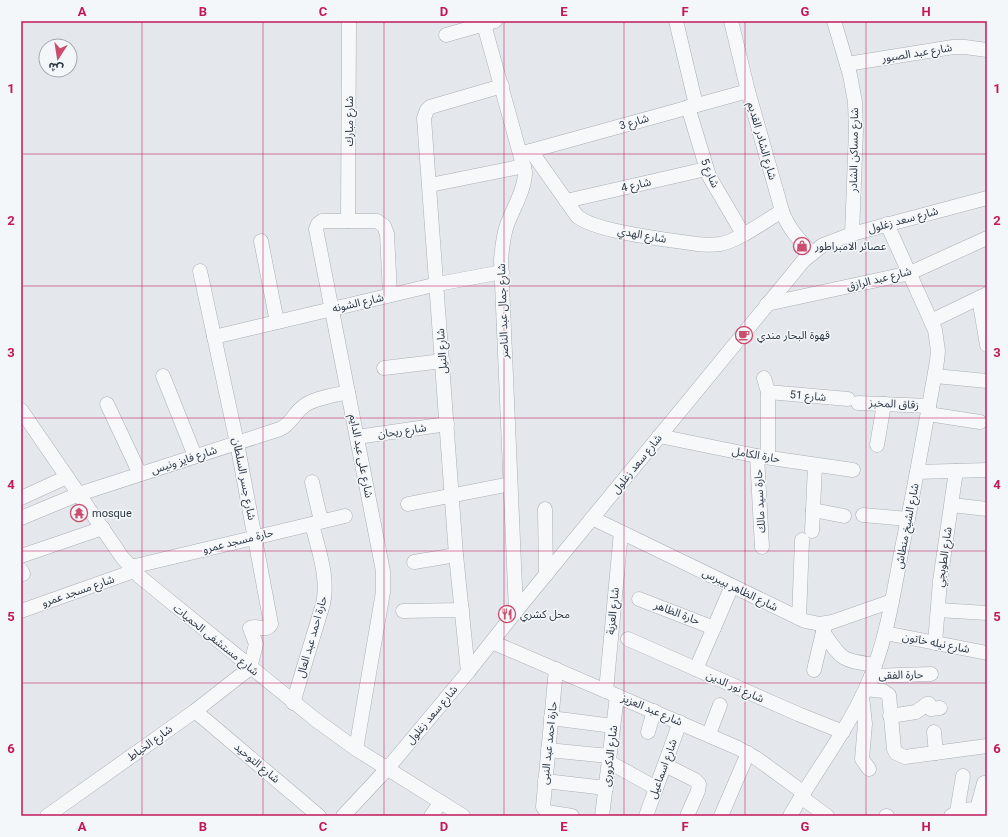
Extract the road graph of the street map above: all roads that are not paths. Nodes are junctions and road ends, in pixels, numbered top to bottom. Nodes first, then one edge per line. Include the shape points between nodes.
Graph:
1 (350, 21) edge
2 (676, 21) edge
3 (731, 21) edge
4 (834, 21) edge
5 (487, 22) edge
6 (446, 35) dead end
7 (987, 50) edge
8 (847, 64) junction
9 (502, 86) junction
10 (748, 91) junction
11 (692, 106) junction
12 (525, 157) junction
13 (706, 169) junction
14 (430, 185) junction
15 (987, 198) edge
16 (566, 201) junction
17 (782, 211) junction
18 (348, 221) junction
19 (887, 224) junction
20 (743, 234) junction
21 (852, 234) junction
22 (987, 238) edge
23 (261, 241) dead end
24 (812, 253) junction
25 (200, 271) dead end
26 (502, 272) junction
27 (910, 273) junction
28 (438, 284) junction
29 (390, 295) junction
30 (983, 296) edge
31 (767, 304) junction
32 (332, 309) junction
33 (931, 321) junction
34 (277, 322) junction
35 (214, 337) junction
36 (987, 346) edge
37 (443, 360) junction
38 (384, 368) dead end
39 (163, 376) dead end
40 (934, 376) junction
41 (764, 378) dead end
42 (987, 381) edge
43 (348, 392) junction
44 (768, 392) junction
45 (853, 401) joint
46 (107, 404) dead end
47 (884, 404) junction
48 (21, 410) edge
49 (928, 410) junction
50 (980, 422) dead end
51 (447, 424) junction
52 (659, 436) junction
53 (357, 438) junction
54 (237, 443) junction
55 (877, 445) dead end
56 (195, 456) junction
57 (763, 456) junction
58 (815, 465) junction
59 (853, 470) dead end
60 (987, 470) edge
61 (956, 471) junction
62 (917, 472) junction
63 (140, 474) junction
64 (67, 477) junction
65 (312, 482) dead end
66 (510, 484) junction
67 (79, 494) junction
68 (453, 495) junction
69 (21, 498) edge
70 (408, 504) dead end
71 (952, 505) junction
72 (545, 509) dead end
73 (987, 509) edge
74 (813, 510) junction
75 (863, 515) dead end
76 (345, 516) dead end
77 (844, 516) dead end
78 (21, 518) edge
79 (592, 518) junction
80 (908, 519) junction
81 (316, 523) junction
82 (103, 528) junction
83 (621, 532) junction
84 (255, 537) junction
85 (762, 547) dead end
86 (456, 555) junction
87 (21, 556) edge
88 (414, 562) dead end
89 (132, 569) junction
90 (546, 575) junction
91 (732, 586) junction
92 (639, 599) dead end
93 (892, 601) junction
94 (462, 610) junction
95 (938, 610) junction
96 (21, 611) edge
97 (403, 611) dead end
98 (516, 611) junction
99 (987, 613) edge
100 (799, 618) junction
101 (714, 628) junction
102 (825, 628) junction
103 (885, 633) junction
104 (628, 639) dead end
105 (492, 642) junction
106 (935, 643) junction
107 (987, 653) edge
108 (250, 668) junction
109 (556, 669) junction
110 (696, 669) junction
111 (814, 670) dead end
112 (468, 672) junction
113 (931, 674) dead end
114 (869, 681) junction
115 (611, 693) junction
116 (293, 703) junction
117 (720, 705) dead end
118 (940, 708) dead end
119 (195, 711) junction
120 (654, 711) junction
121 (890, 716) junction
122 (551, 718) junction
123 (680, 722) junction
124 (613, 726) junction
125 (648, 732) dead end
126 (843, 732) junction
127 (934, 732) dead end
128 (709, 734) junction
129 (987, 746) edge
130 (356, 749) junction
131 (548, 750) junction
132 (748, 753) junction
133 (936, 753) junction
134 (609, 759) junction
135 (664, 765) junction
136 (387, 769) junction
137 (869, 769) dead end
138 (963, 776) dead end
139 (545, 781) junction
140 (984, 783) dead end
141 (606, 788) junction
142 (656, 788) junction
143 (802, 795) junction
144 (442, 802) junction
145 (982, 810) edge
146 (954, 814) edge
147 (47, 816) edge
148 (319, 816) edge
149 (343, 816) edge
150 (431, 816) edge
151 (463, 816) edge
152 (572, 816) edge
153 (602, 816) edge
154 (646, 816) edge
155 (687, 816) edge
156 (721, 816) edge
157 (790, 816) edge
158 (827, 816) edge

1 - 18 street, شارع مبارك
2 - 11 street, شارع 5
3 - 10 street, شارع الشادر القديم
4 - 8 street, شارع مساكن الشادر
5 - 6 street
5 - 9 street, شارع جمال عبد الناصر
7 - 8 street, شارع عبد الصبور via 953,47
8 - 21 street, شارع مساكن الشادر via 856,116
9 - 12 street, شارع جمال عبد الناصر
9 - 14 street, شارع النيل via 427,110 424,118
10 - 11 street, شارع 3
10 - 17 street, شارع الشادر القديم
11 - 12 street, شارع 3
11 - 13 street, شارع 5
12 - 14 street, شارع 3
12 - 16 street, شارع الهدي
12 - 26 street, شارع جمال عبد الناصر via 524,184 506,226 502,248
13 - 16 street, شارع 4
13 - 20 street, شارع 5
14 - 28 street, شارع النيل
15 - 19 street, شارع سعد زغلول
16 - 20 street, شارع الهدي via 581,220 615,230 709,245 721,244
17 - 20 street, شارع الهدي
17 - 24 street, شارع الشادر القديم via 794,234
18 - 29 street, شارع على عبد الدايم via 377,221 384,226 387,234
18 - 32 street, شارع على عبد الدايم via 322,221 316,226
19 - 21 street, شارع سعد زغلول
19 - 27 street, شارع الشيخ منطاش
21 - 24 street, شارع سعد زغلول via 822,245
22 - 27 street, شارع عبد الرازق
23 - 34 street
24 - 31 street, شارع سعد زغلول
25 - 35 street, شارع جسر السلطان
26 - 28 street, شارع الشونه
26 - 66 street, شارع جمال عبد الناصر
27 - 31 street, شارع عبد الرازق
27 - 33 street, شارع الشيخ منطاش
28 - 29 street, شارع الشونه
28 - 37 street, شارع النيل
29 - 32 street, شارع الشونه
30 - 33 street
30 - 36 street
31 - 52 street, شارع سعد زغلول
32 - 34 street, شارع الشونه
32 - 43 street, شارع على عبد الدايم
33 - 40 street, شارع الشيخ منطاش via 938,351
34 - 35 street, شارع الشونه
35 - 54 street, شارع جسر السلطان
37 - 38 street
37 - 51 street, شارع النيل
39 - 56 street
40 - 42 street
40 - 49 street, شارع الشيخ منطاش
41 - 44 street, حارة سيد مالك
43 - 53 street, شارع على عبد الدايم
43 - 54 street, شارع فايز ونيس via 307,404 284,427
44 - 45 street, شارع 51
44 - 57 street, حارة سيد مالك
45 - 47 street, زقاق المخبز
46 - 63 street
47 - 49 street, زقاق المخبز
47 - 55 street
48 - 64 street, شارع مستشفى الحميات
49 - 50 street, زقاق المخبز
49 - 62 street, شارع الشيخ منطاش
51 - 53 street, شارع ريحان
51 - 68 street, شارع النيل
52 - 57 street, حارة الكامل
52 - 79 street, شارع سعد زغلول
53 - 130 street, شارع على عبد الدايم via 384,581
54 - 56 street, شارع فايز ونيس
54 - 84 street, شارع جسر السلطان
56 - 63 street, شارع فايز ونيس
57 - 58 street, حارة الكامل
57 - 85 street, حارة سيد مالك
58 - 59 street, حارة الكامل
58 - 74 street
60 - 61 street
61 - 62 street
61 - 71 street, شارع الطوبجي
62 - 80 street, شارع الشيخ منطاش
63 - 67 street, شارع فايز ونيس
64 - 67 street, شارع مستشفى الحميات
64 - 69 street
65 - 81 street, حارة احمد عبد العال
66 - 68 street
66 - 98 street, شارع جمال عبد الناصر
67 - 78 street, شارع فايز ونيس
67 - 82 street, شارع مستشفى الحميات
68 - 70 street
68 - 86 street, شارع النيل
71 - 73 street
71 - 95 street, شارع الطوبجي
72 - 90 street
74 - 77 street
74 - 100 street via 807,536
75 - 80 street
76 - 81 street, حارة مسجد عمرو
79 - 83 street, شارع الظاهر بيبرس
79 - 90 street, شارع سعد زغلول
80 - 93 street, شارع الشيخ منطاش
81 - 84 street, حارة مسجد عمرو
81 - 116 street, حارة احمد عبد العال via 325,590
82 - 87 street
82 - 89 street, شارع مستشفى الحميات
83 - 91 street, شارع الظاهر بيبرس
83 - 115 street, شارع العزبة
84 - 89 street, حارة مسجد عمرو
84 - 108 street, شارع جسر السلطان via 271,624 266,629 253,626 250,628 256,644
86 - 88 street
86 - 94 street, شارع النيل
89 - 96 street, شارع مسجد عمرو
89 - 108 street, شارع مستشفى الحميات
90 - 98 street, شارع سعد زغلول
91 - 100 street, شارع الظاهر بيبرس
91 - 101 street
92 - 101 street, حارة الظاهر
93 - 102 street, شارع الظاهر بيبرس
93 - 103 street, شارع الشيخ منطاش
94 - 97 street
94 - 112 street, شارع النيل
95 - 99 street
95 - 106 street, شارع الطوبجي
98 - 105 street, شارع سعد زغلول
100 - 102 street, شارع الظاهر بيبرس
101 - 110 street
102 - 111 street
102 - 114 street via 836,651 850,661
103 - 106 street, شارع نيله خاتون
103 - 114 street, شارع الشيخ منطاش
104 - 110 street, شارع نور الدين
105 - 109 street, شارع عبد العزيز
105 - 112 street, شارع سعد زغلول
106 - 107 street, شارع نيله خاتون
108 - 116 street, شارع مستشفى الحميات
108 - 119 street, شارع الخياط
109 - 115 street, شارع عبد العزيز
109 - 122 street, حارة احمد عبد النبى
110 - 126 street, شارع نور الدين
112 - 136 street, شارع سعد زغلول
113 - 114 street, حارة الفقى
114 - 121 street via 888,695
114 - 126 street, شارع الشيخ منطاش
114 - 137 street via 862,759
115 - 120 street, شارع عبد العزيز
115 - 124 street, شارع الدكرورى
116 - 130 street, شارع مستشفى الحميات
117 - 128 street
118 - 121 street via 932,708 927,704 916,712
119 - 147 street, شارع الخياط
119 - 148 street, شارع التوحيد
120 - 123 street, شارع عبد العزيز
120 - 125 street
121 - 133 street via 896,753 905,757
122 - 124 street
122 - 131 street, حارة احمد عبد النبى
123 - 128 street, شارع عبد العزيز
123 - 135 street, شارع اسماعيل
124 - 134 street, شارع الدكرورى
126 - 143 street, شارع الشيخ منطاش
127 - 133 street
128 - 132 street, شارع عبد العزيز
129 - 133 street
130 - 136 street, شارع مستشفى الحميات
131 - 134 street
131 - 139 street, حارة احمد عبد النبى
132 - 143 street, شارع عبد العزيز
132 - 156 street
134 - 141 street, شارع الدكرورى
134 - 142 street
135 - 142 street, شارع اسماعيل
135 - 155 street via 699,784
136 - 144 street, شارع مستشفى الحميات
136 - 149 street, شارع سعد زغلول
138 - 146 street
139 - 141 street
139 - 152 street, حارة احمد عبد النبى via 544,810
140 - 145 street
141 - 153 street, شارع الدكرورى
142 - 154 street, شارع اسماعيل
143 - 157 street, شارع الشيخ منطاش
143 - 158 street, شارع عبد العزيز
144 - 150 street
144 - 151 street, شارع مستشفى الحميات
145 - 146 street via 967,809

